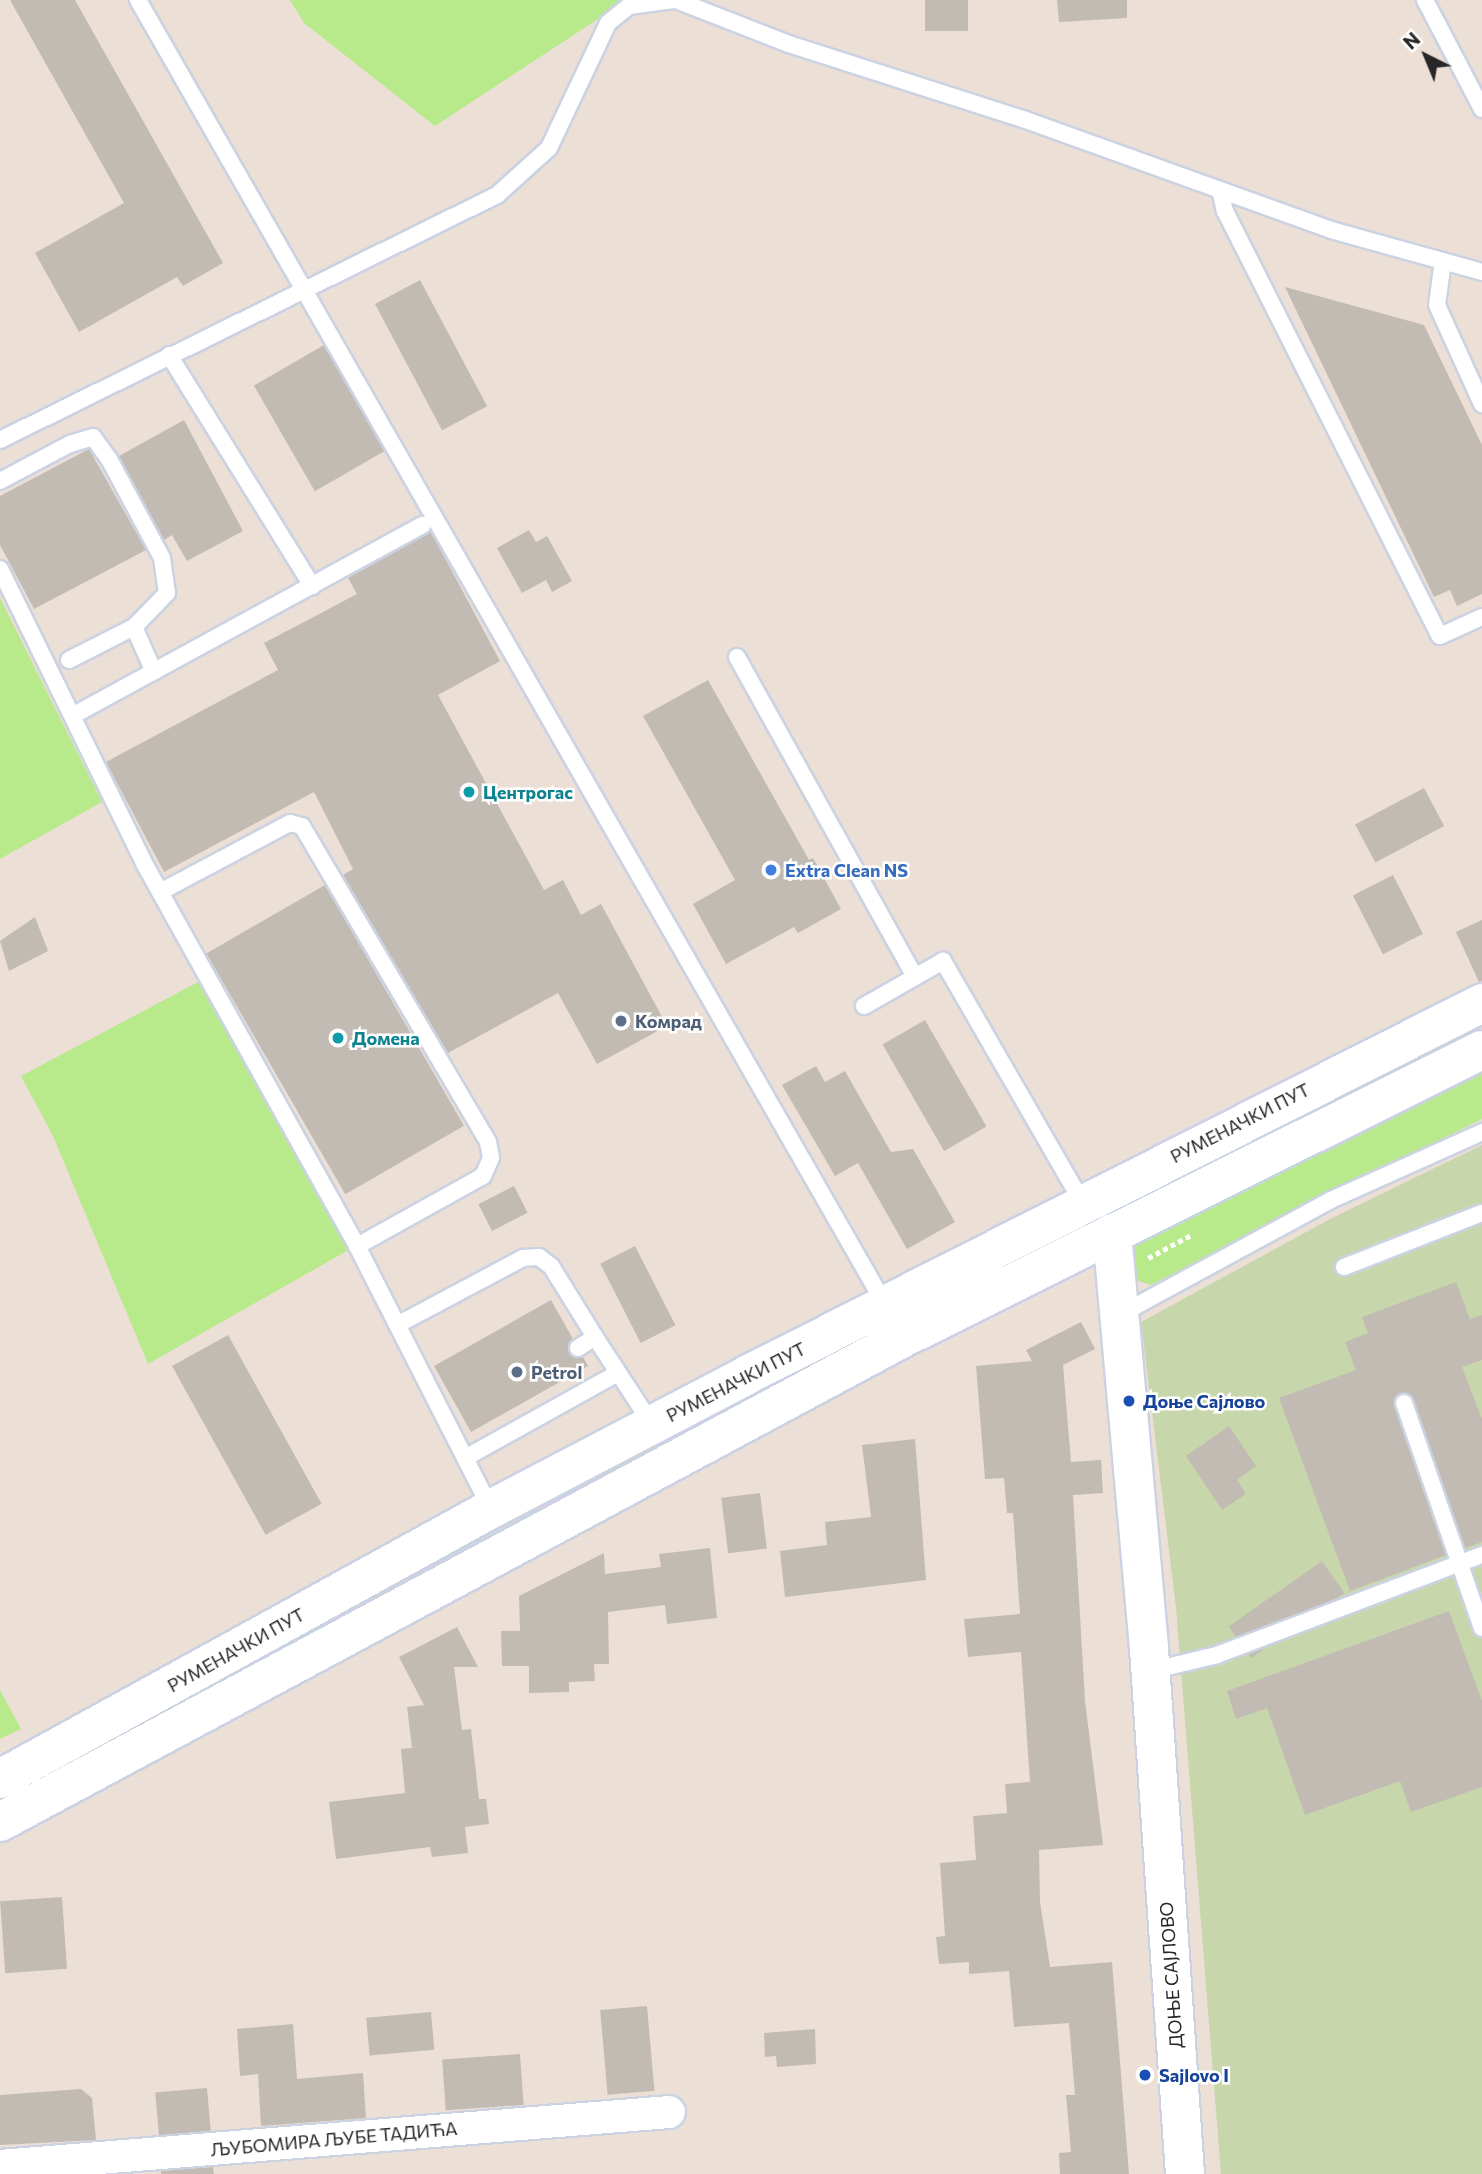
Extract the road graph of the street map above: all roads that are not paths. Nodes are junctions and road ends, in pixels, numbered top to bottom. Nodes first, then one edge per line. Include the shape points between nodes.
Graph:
1 (138, 0) edge
2 (675, 0) edge
3 (1425, 0) edge
4 (1482, 109) edge
5 (1220, 190) junction
6 (1443, 261) junction
7 (1482, 272) edge
8 (305, 288) junction
9 (170, 355) junction
10 (1482, 404) edge
11 (0, 440) edge
12 (0, 481) edge
13 (423, 525) dead end
14 (0, 569) edge
15 (312, 586) junction
16 (1482, 617) edge
17 (134, 627) junction
18 (737, 657) dead end
19 (69, 660) dead end
20 (154, 672) junction
21 (74, 715) junction
22 (160, 892) junction
23 (915, 977) junction
24 (1482, 1003) edge
25 (864, 1006) dead end
26 (1482, 1050) edge
27 (1482, 1132) edge
28 (1083, 1203) junction
29 (1480, 1219) edge
30 (1112, 1233) junction
31 (357, 1246) junction
32 (1344, 1267) dead end
33 (886, 1306) junction
34 (1121, 1314) junction
35 (397, 1325) junction
36 (595, 1337) junction
37 (578, 1348) dead end
38 (618, 1373) junction
39 (1404, 1403) dead end
40 (653, 1426) junction
41 (464, 1458) junction
42 (491, 1509) junction
43 (1482, 1556) edge
44 (1460, 1564) junction
45 (1482, 1576) edge
46 (1466, 1582) junction
47 (1482, 1628) edge
48 (1150, 1671) junction
49 (0, 1779) edge
50 (0, 1822) edge
51 (669, 2112) dead end
52 (0, 2166) edge
53 (1185, 2174) edge

1 - 8 lane
2 - 5 lane via 789,44 1023,119
2 - 8 lane via 629,6 608,23 549,148 497,195
3 - 4 lane
5 - 6 lane via 1331,230
5 - 16 lane via 1224,211 1440,636
6 - 7 lane
6 - 10 lane via 1437,305
8 - 9 lane
8 - 33 lane
9 - 11 lane
9 - 15 lane
12 - 17 lane via 70,444 93,437 110,458 162,558 167,593
13 - 15 lane
14 - 21 lane
15 - 20 lane
17 - 19 lane
17 - 20 lane
18 - 23 lane
20 - 21 lane
21 - 22 lane
22 - 31 lane
22 - 31 lane via 290,823 302,826 488,1142 491,1158 483,1176
23 - 25 lane
23 - 28 lane via 943,961
24 - 28 main road, РУМЕНАЧКИ ПУТ
26 - 30 main road
27 - 34 lane via 1331,1200
28 - 33 main road, РУМЕНАЧКИ ПУТ
29 - 32 lane
30 - 34 main road, ДОЊЕ САЈЛОВО
30 - 50 main road via 723,1433
31 - 35 lane
33 - 40 main road, РУМЕНАЧКИ ПУТ
34 - 48 main road, ДОЊЕ САЈЛОВО
35 - 36 lane via 523,1258 539,1257 551,1266
35 - 41 lane via 454,1418
36 - 37 lane
36 - 38 lane
38 - 40 lane
38 - 41 lane
39 - 44 lane
40 - 42 main road, РУМЕНАЧКИ ПУТ
41 - 42 lane
42 - 49 main road, РУМЕНАЧКИ ПУТ
43 - 44 lane
44 - 46 lane
44 - 48 lane via 1217,1655
45 - 46 lane
46 - 47 lane
48 - 53 main road, ДОЊЕ САЈЛОВО
51 - 52 street, ЉУБОМИРА ЉУБЕ ТАДИЋА

